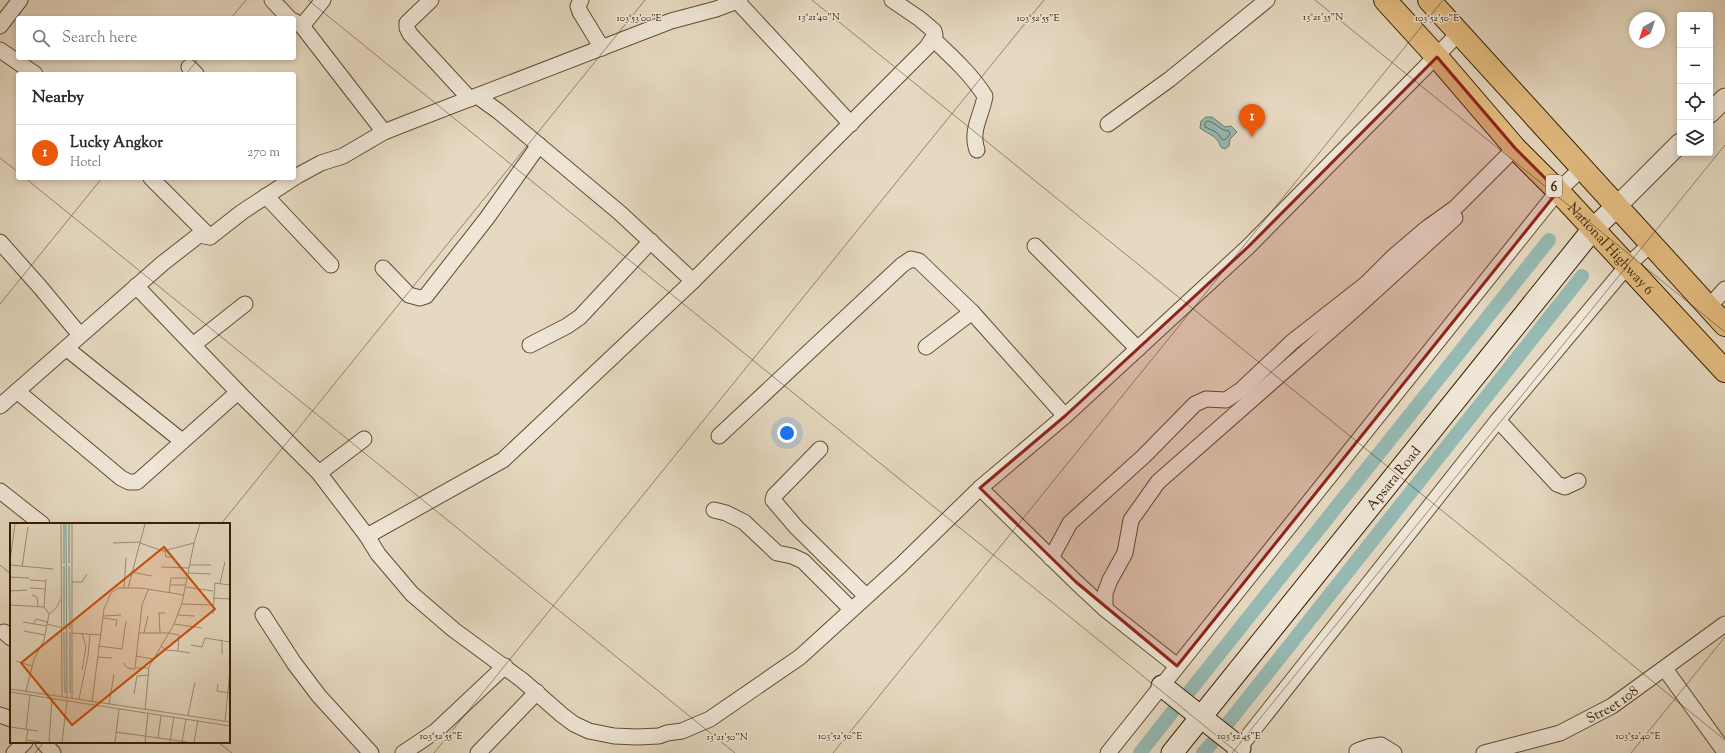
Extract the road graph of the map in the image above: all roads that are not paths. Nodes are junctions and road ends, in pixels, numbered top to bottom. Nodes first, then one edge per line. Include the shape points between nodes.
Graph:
1 (20, 0) edge
2 (272, 0) edge
3 (323, 0) edge
4 (431, 0) edge
5 (581, 0) edge
6 (892, 0) edge
7 (1267, 0) edge
8 (1385, 0) edge
9 (1429, 0) edge
10 (738, 1) edge
11 (289, 16) edge
12 (296, 21) edge
13 (296, 23) edge
14 (0, 26) edge
15 (1459, 33) junction
16 (933, 39) junction
17 (602, 48) junction
18 (0, 50) edge
19 (1437, 57) junction
20 (33, 72) edge
21 (474, 97) junction
22 (1725, 98) edge
23 (1713, 110) edge
24 (851, 124) junction
25 (1108, 124) dead end
26 (384, 132) junction
27 (539, 146) junction
28 (1677, 146) edge
29 (1515, 148) junction
30 (977, 150) dead end
31 (1582, 168) junction
32 (296, 174) edge
33 (1485, 178) junction
34 (153, 180) edge
35 (288, 180) edge
36 (1558, 191) junction
37 (266, 196) junction
38 (1617, 206) junction
39 (1593, 229) junction
40 (210, 237) junction
41 (651, 241) junction
42 (0, 242) edge
43 (1651, 244) junction
44 (1035, 246) dead end
45 (331, 264) dead end
46 (1627, 266) junction
47 (383, 268) dead end
48 (693, 281) junction
49 (136, 286) junction
50 (1725, 289) edge
51 (245, 304) dead end
52 (1709, 307) junction
53 (972, 312) junction
54 (1725, 325) edge
55 (80, 335) junction
56 (530, 345) dead end
57 (193, 346) junction
58 (926, 347) dead end
59 (66, 348) junction
60 (1138, 349) junction
61 (1725, 371) edge
62 (17, 391) junction
63 (238, 392) junction
64 (0, 406) edge
65 (1065, 416) junction
66 (1498, 420) junction
67 (719, 436) dead end
68 (364, 439) dead end
69 (182, 441) junction
70 (820, 449) dead end
71 (319, 473) junction
72 (1578, 481) dead end
73 (980, 488) junction
74 (0, 491) edge
75 (714, 510) dead end
76 (41, 523) edge
77 (367, 536) junction
78 (1051, 558) junction
79 (866, 596) junction
80 (851, 609) junction
81 (1105, 609) junction
82 (263, 615) dead end
83 (1725, 624) edge
84 (505, 666) junction
85 (1177, 666) junction
86 (1665, 669) junction
87 (1162, 686) junction
88 (537, 692) junction
89 (0, 715) edge
90 (1201, 717) junction
91 (10, 719) edge
92 (24, 743) edge
93 (43, 743) edge
94 (1237, 750) edge
95 (1357, 751) dead end
96 (1725, 752) edge
97 (14, 753) edge
98 (54, 753) edge
99 (371, 753) edge
100 (403, 753) edge
101 (478, 753) edge
102 (1108, 753) edge
103 (1172, 753) edge
104 (1394, 753) edge
105 (1484, 753) edge

1 - 14 street
2 - 11 street
3 - 12 street
4 - 21 street via 407,23 407,28 410,34
5 - 17 street via 578,6 580,12
6 - 16 street via 927,24 934,31
7 - 25 street via 1170,79
8 - 19 main road, National Highway 6 / 6
9 - 15 main road, 6
10 - 17 street via 671,21
10 - 24 street
13 - 26 street
15 - 19 street
15 - 31 main road, 6
16 - 24 street
16 - 30 street via 985,96 974,132
17 - 21 street
18 - 20 street
19 - 29 main road, National Highway 6 / 6
19 - 60 street via 1248,247
21 - 26 street
21 - 27 street via 498,111
22 - 23 street
24 - 48 street
26 - 32 street via 343,156
27 - 41 street
27 - 47 street via 426,296 420,298 409,295
28 - 38 street
29 - 33 street
29 - 36 main road, National Highway 6 / 6
31 - 36 street
31 - 38 main road, 6
33 - 78 street via 1455,208 1427,228 1366,284 1292,342 1241,390 1226,400 1206,399 1195,404 1144,456 1070,523
33 - 81 street via 1484,191 1158,482 1131,520 1126,553 1105,593
34 - 40 street
35 - 37 street
36 - 39 main road, National Highway 6 / 6
36 - 85 street
37 - 40 street
37 - 45 street
38 - 39 main road, Apsara Road
38 - 43 main road, 6
39 - 46 main road, National Highway 6 / 6
39 - 90 main road, Apsara Road
40 - 49 street via 199,234
41 - 48 street
41 - 56 street via 580,317
42 - 55 street
43 - 46 street
43 - 52 main road, 6
44 - 60 street
46 - 61 main road, National Highway 6 / 6
46 - 66 street
48 - 77 street via 503,460
49 - 55 street
49 - 57 street
50 - 52 street
51 - 57 street
52 - 54 main road, 6
53 - 58 street
53 - 65 street
53 - 67 street via 919,261 911,258
55 - 59 street
57 - 63 street
59 - 62 street
59 - 69 street
60 - 65 street
62 - 64 street
62 - 69 street via 129,482 137,482
63 - 69 street
63 - 71 street
65 - 73 street
66 - 72 street via 1557,484 1565,487
66 - 94 street
68 - 71 street
70 - 79 street via 773,500 796,527
71 - 77 street
73 - 78 street
73 - 79 street
74 - 76 street
75 - 80 street via 744,522 777,553 804,561
77 - 84 street via 378,554 412,594 454,630
78 - 81 street
79 - 80 street
80 - 88 street via 800,657 710,718 682,731 637,737 589,731 574,724
81 - 85 street
82 - 99 street via 319,696
83 - 86 street, Street 108
84 - 88 street
84 - 100 street via 436,732
85 - 87 street
86 - 96 street
86 - 105 street, Street 108 via 1612,706 1560,733
87 - 90 main road
87 - 102 street
88 - 101 street
89 - 91 street
90 - 94 main road
90 - 103 main road, Apsara Road
92 - 97 street
93 - 98 street
95 - 104 street via 1381,745

